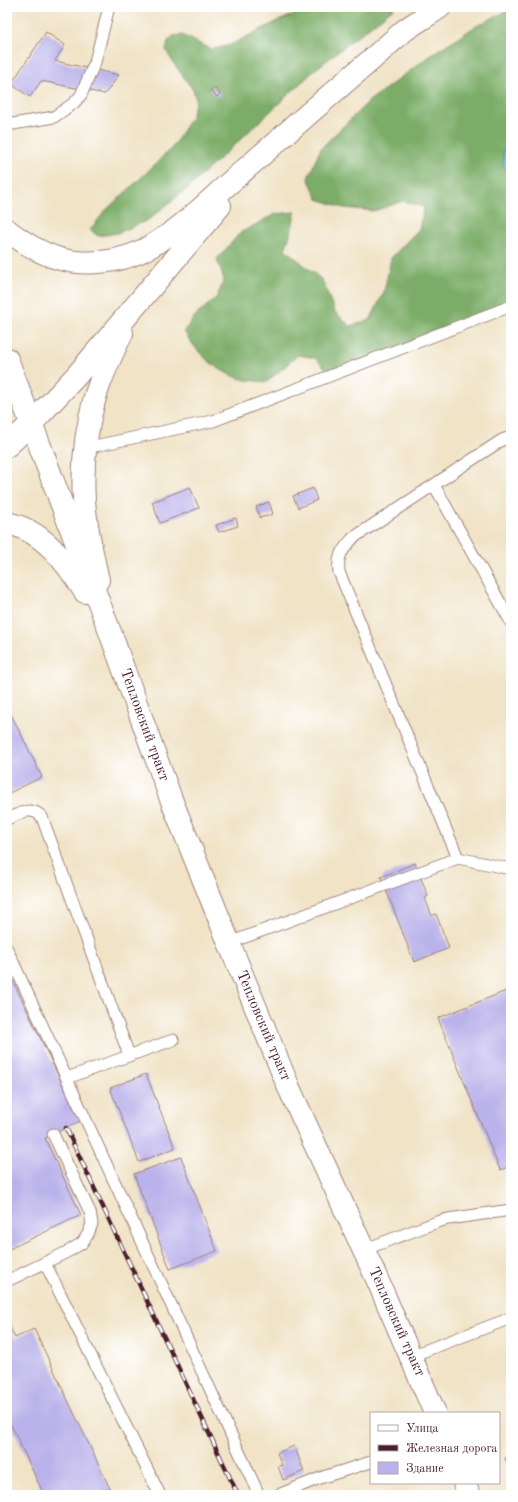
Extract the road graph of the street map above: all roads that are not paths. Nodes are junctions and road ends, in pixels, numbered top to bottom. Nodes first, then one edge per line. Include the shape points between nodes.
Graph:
1 (440, 7) edge
2 (110, 8) edge
3 (7, 125) edge
4 (276, 142) junction
5 (7, 230) edge
6 (511, 306) edge
7 (135, 307) junction
8 (7, 359) edge
9 (32, 423) junction
10 (511, 437) edge
11 (7, 446) edge
12 (85, 448) junction
13 (434, 485) junction
14 (7, 523) edge
15 (511, 622) edge
16 (110, 632) junction
17 (7, 819) edge
18 (458, 858) junction
19 (511, 869) edge
20 (229, 943) junction
21 (7, 949) edge
22 (173, 1040) dead end
23 (129, 1055) junction
24 (67, 1078) junction
25 (52, 1134) dead end
26 (511, 1210) edge
27 (363, 1250) junction
28 (45, 1263) junction
29 (7, 1281) edge
30 (511, 1318) edge
31 (411, 1356) junction
32 (435, 1412) edge
33 (370, 1462) edge
34 (464, 1484) edge
35 (160, 1495) edge
36 (259, 1495) edge
37 (278, 1495) edge
38 (469, 1495) edge

1 - 4 main road via 406,30
2 - 3 lane via 95,62 81,95 74,103 54,117
4 - 5 main road via 168,235 120,259 92,263 66,261 43,254
4 - 7 main road
6 - 12 lane via 213,421
7 - 9 main road
7 - 12 main road via 95,397
8 - 9 main road
9 - 11 main road
9 - 16 main road
10 - 13 lane via 502,440
12 - 16 main road via 84,499 88,537
13 - 15 lane
13 - 18 lane via 353,538 338,561 339,572
14 - 16 main road via 15,524 38,537 54,550 69,567
16 - 20 main road, Тепловский тракт via 171,799
17 - 23 lane via 34,810 42,817
18 - 19 lane
18 - 20 lane
20 - 27 main road, Тепловский тракт via 289,1088
21 - 24 lane
22 - 23 lane
23 - 24 lane
24 - 36 lane
25 - 28 lane via 90,1212 92,1224 82,1243
26 - 27 lane via 448,1219
27 - 31 main road, Тепловский тракт
28 - 29 lane
28 - 35 lane
30 - 31 lane
31 - 32 main road, Тепловский тракт
33 - 37 lane
34 - 38 main road

